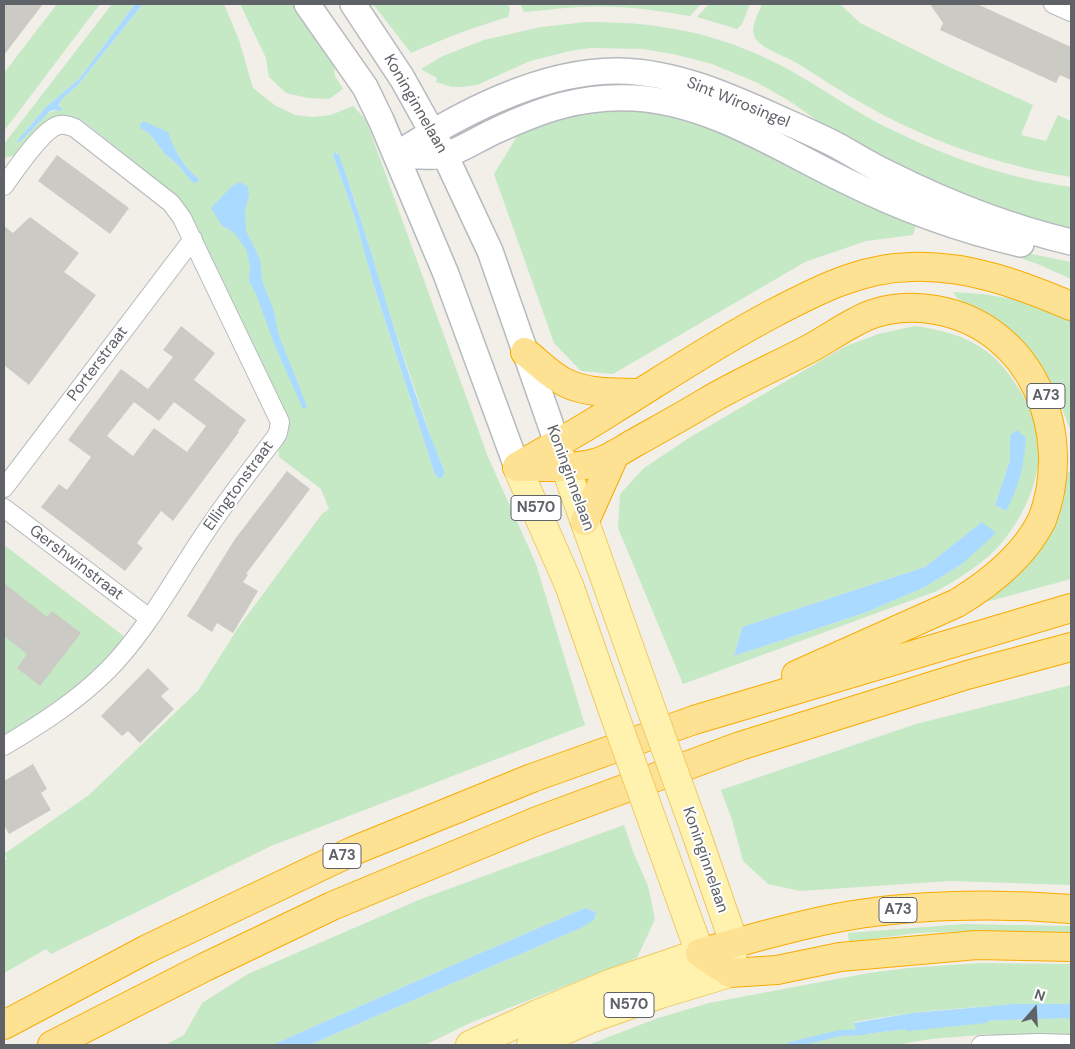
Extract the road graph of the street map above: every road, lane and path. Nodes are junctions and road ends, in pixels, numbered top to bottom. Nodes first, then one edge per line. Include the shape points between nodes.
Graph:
1 (307, 4) edge
2 (353, 4) edge
3 (1054, 4) edge
4 (1071, 12) edge
5 (432, 131) junction
6 (396, 155) junction
7 (445, 155) junction
8 (5, 182) edge
9 (193, 239) junction
10 (1071, 242) edge
11 (1071, 255) edge
12 (1071, 306) edge
13 (525, 352) junction
14 (640, 393) junction
15 (615, 454) junction
16 (561, 455) junction
17 (517, 467) junction
18 (4, 488) edge
19 (4, 508) edge
20 (585, 521) junction
21 (1071, 608) edge
22 (149, 618) junction
23 (1071, 647) edge
24 (1071, 654) edge
25 (968, 676) junction
26 (694, 720) junction
27 (4, 746) edge
28 (1071, 909) edge
29 (734, 943) junction
30 (1071, 947) edge
31 (700, 953) junction
32 (730, 973) junction
33 (4, 1025) edge
34 (1071, 1044) edge
35 (52, 1045) edge
36 (470, 1045) edge
37 (531, 1045) edge
38 (982, 1045) edge

1 - 6 main road via 365,87
2 - 5 main road, Koninginnelaan via 402,78
3 - 4 street
5 - 6 main road, Sint Wirosingel
5 - 7 main road, Koninginnelaan
5 - 10 main road, Sint Wirosingel via 512,93 553,80 619,71 653,74 698,85 753,107 950,203
6 - 7 main road, Sint Wirosingel
6 - 17 main road, N570 via 446,274
7 - 11 main road, Sint Wirosingel via 532,114 558,106 614,98 650,100 724,121 909,209 980,234
7 - 13 main road, Koninginnelaan / N570 via 490,251
8 - 9 street, Ellingtonstraat via 45,132 60,125 75,128 171,203
9 - 18 street, Porterstraat
9 - 22 street, Ellingtonstraat via 278,417 279,428
12 - 14 highway via 1023,286 962,270 910,267 876,271 817,290 679,367
13 - 14 highway via 565,383 580,389
13 - 16 main road, Koninginnelaan / N570
14 - 16 highway
15 - 16 highway, A73 via 588,465
15 - 20 highway
15 - 26 highway, A73 via 857,320 901,308 948,312 990,330 1031,370 1052,412 1058,452 1050,500 1034,533 1000,572 957,603
16 - 17 highway, A73
16 - 20 main road, Koninginnelaan / N570
17 - 31 main road, N570, bridge via 569,585
19 - 22 street, Gershwinstraat
20 - 29 main road, Koninginnelaan / N570, bridge
21 - 26 highway, A73
22 - 27 street, Ellingtonstraat via 128,648 90,686 57,713
23 - 25 highway, A73
24 - 25 highway, A73
25 - 35 highway, A73 via 740,746 519,828 332,906
26 - 33 highway, A73 via 532,778 353,851 147,949
28 - 29 highway, A73 via 962,906 895,911 837,918
29 - 31 highway, A73
29 - 32 main road, Koninginnelaan / N570
30 - 32 highway via 977,945 840,957 777,970
31 - 32 highway
31 - 36 main road, N570 via 612,983
32 - 37 main road, N570 via 601,1015
34 - 38 street

